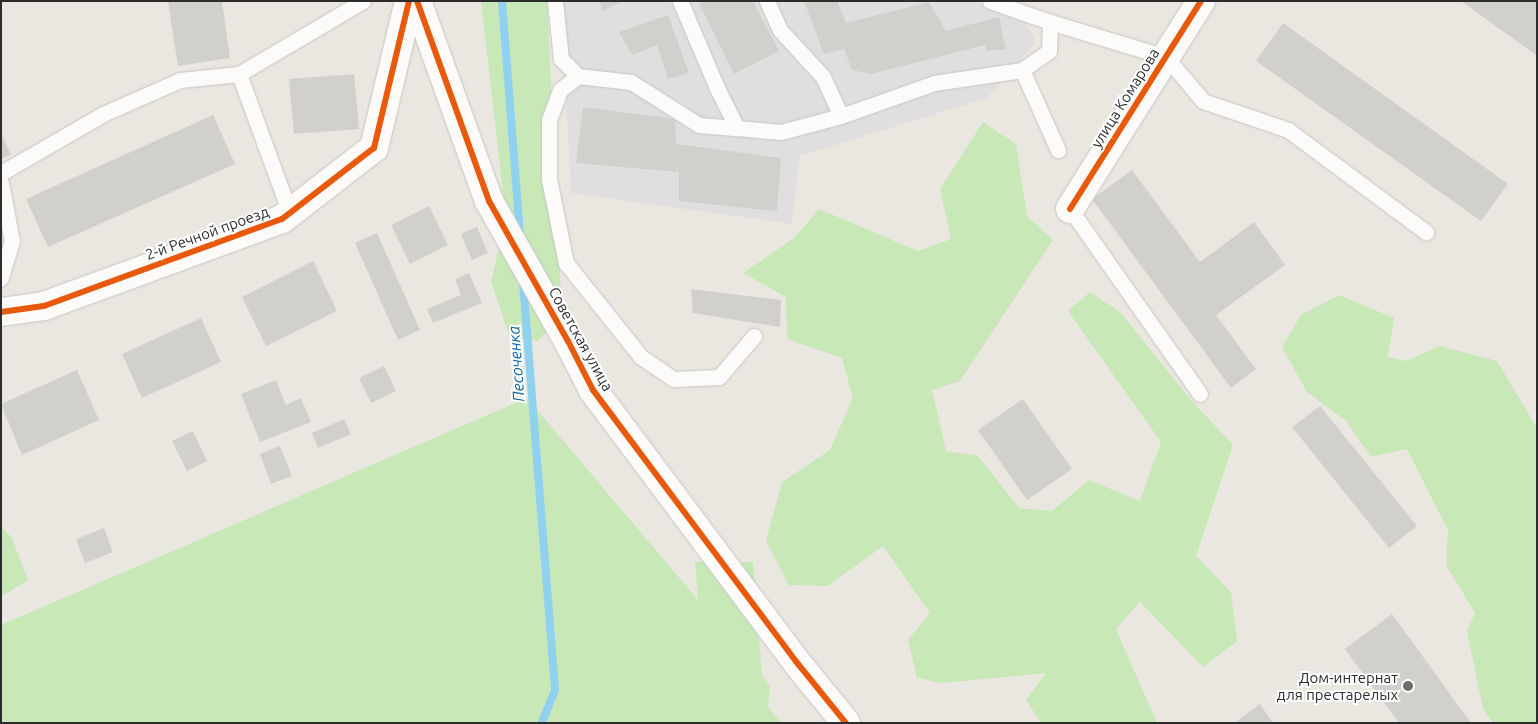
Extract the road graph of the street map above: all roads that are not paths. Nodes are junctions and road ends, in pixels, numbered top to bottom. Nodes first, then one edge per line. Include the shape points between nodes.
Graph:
1 (363, 1) edge
2 (409, 1) edge
3 (417, 1) edge
4 (555, 1) edge
5 (680, 1) edge
6 (767, 1) edge
7 (990, 1) edge
8 (1201, 1) edge
9 (1050, 22) junction
10 (1166, 57) junction
11 (1022, 70) junction
12 (238, 74) junction
13 (578, 76) junction
14 (841, 116) junction
15 (737, 128) junction
16 (1058, 150) dead end
17 (1, 173) edge
18 (1, 183) edge
19 (1070, 209) joint
20 (290, 213) junction
21 (1426, 232) dead end
22 (1, 278) edge
23 (1, 312) edge
24 (754, 336) dead end
25 (1200, 394) dead end
26 (846, 723) edge

1 - 12 lane
2 - 20 street, 2-й Речной проезд via 374,148
3 - 26 street, Советская улица via 489,201 597,397
4 - 13 lane via 561,59
5 - 15 lane
6 - 14 lane via 780,30 823,77
7 - 9 lane
8 - 10 street, улица Комарова
9 - 10 lane
9 - 11 lane via 1049,51
10 - 19 street, улица Комарова
10 - 21 lane via 1204,101 1288,130
11 - 14 lane via 934,83
11 - 16 lane
12 - 17 lane via 180,80 103,114
12 - 20 lane
13 - 15 lane via 631,82 699,125
13 - 24 lane via 560,90 549,120 549,179 566,263 641,357 674,379 719,378
14 - 15 lane via 781,132
18 - 22 lane via 12,241
19 - 25 lane
20 - 23 street, 2-й Речной проезд via 282,219 44,306

